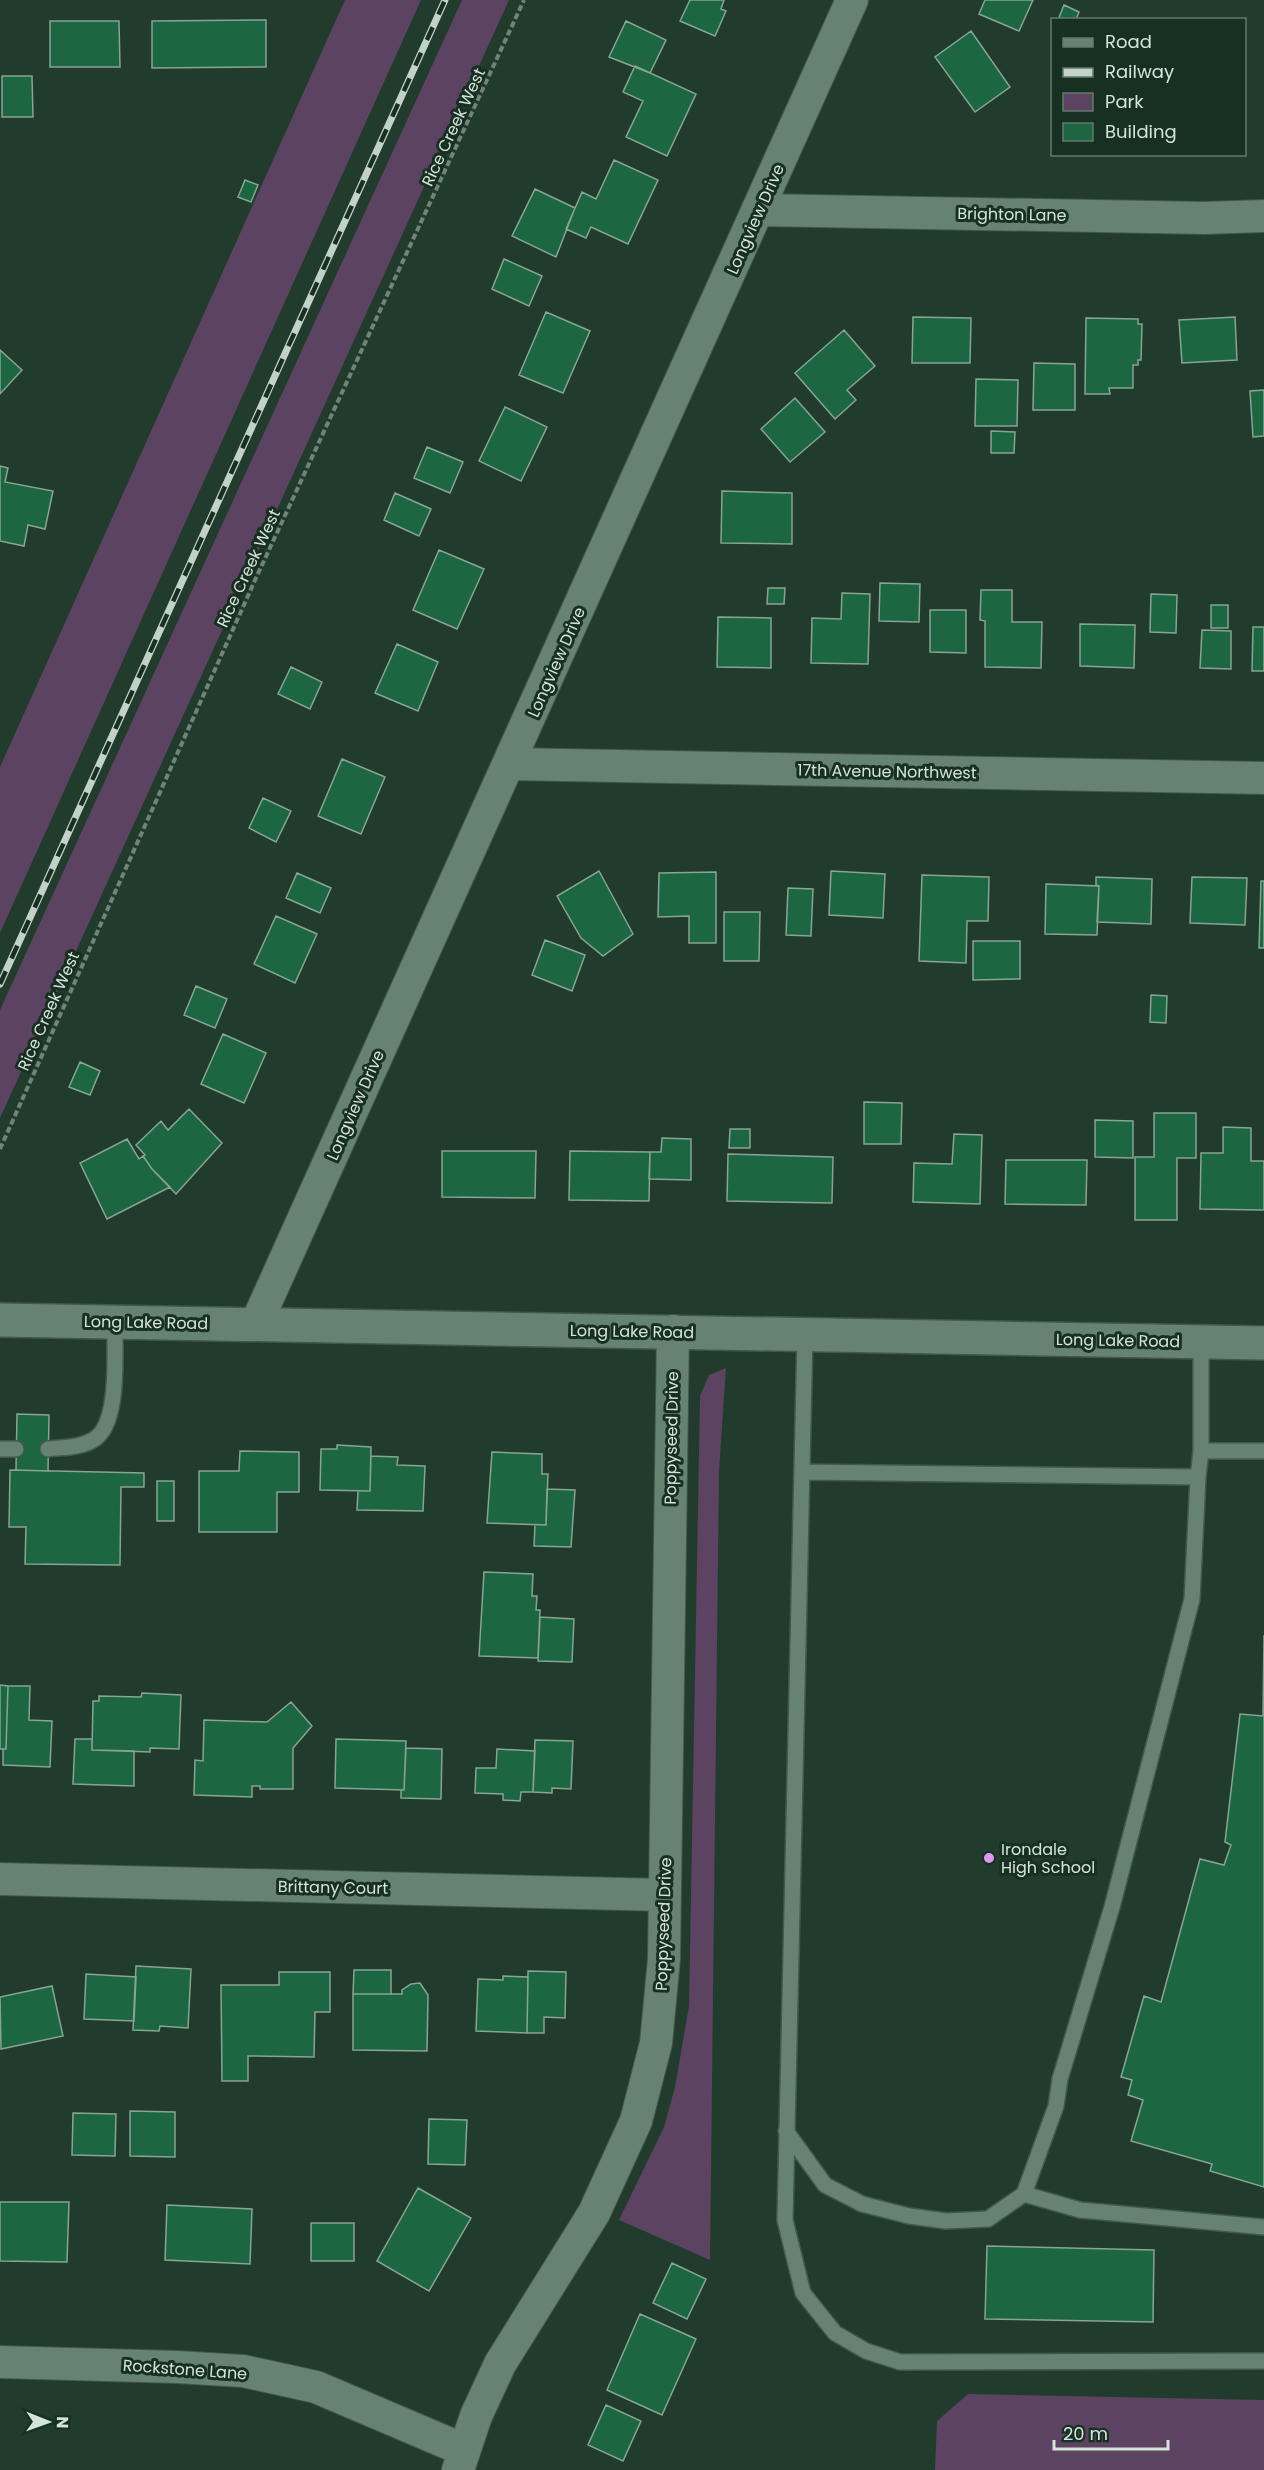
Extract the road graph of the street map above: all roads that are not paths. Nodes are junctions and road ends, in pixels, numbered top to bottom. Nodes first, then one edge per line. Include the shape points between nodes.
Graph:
1 (852, 0) edge
2 (759, 210) junction
3 (1264, 216) edge
4 (510, 764) junction
5 (1264, 778) edge
6 (0, 1320) edge
7 (115, 1322) junction
8 (256, 1324) junction
9 (673, 1331) junction
10 (805, 1334) junction
11 (1201, 1342) junction
12 (1264, 1343) edge
13 (0, 1449) edge
14 (16, 1449) dead end
15 (48, 1449) dead end
16 (1201, 1451) junction
17 (1264, 1451) edge
18 (804, 1472) junction
19 (1198, 1477) junction
20 (0, 1879) edge
21 (665, 1895) junction
22 (786, 2131) junction
23 (1024, 2194) junction
24 (1264, 2227) edge
25 (1264, 2361) edge
26 (0, 2362) edge
27 (461, 2460) edge

1 - 2 street, Longview Drive
2 - 3 street, Brighton Lane
2 - 4 street, Longview Drive
4 - 5 street, 17th Avenue Northwest
4 - 8 street, Longview Drive
6 - 7 street, Long Lake Road
7 - 8 street, Long Lake Road
7 - 15 lane via 112,1411 106,1427 100,1436 79,1446
8 - 9 street, Long Lake Road
9 - 10 street, Long Lake Road
9 - 21 street, Poppyseed Drive
10 - 11 street, Long Lake Road
10 - 18 lane
11 - 12 street, Long Lake Road
11 - 16 lane
13 - 14 lane
16 - 17 lane
16 - 19 lane
18 - 19 lane
18 - 22 lane
19 - 23 lane via 1192,1599 1112,1907 1060,2079 1056,2106
20 - 21 street, Brittany Court
21 - 27 street, Poppyseed Drive via 656,2043 636,2121 594,2213 500,2364
22 - 23 lane via 825,2185 862,2204 946,2221 988,2219
22 - 25 lane via 785,2220 803,2293 836,2333 866,2351 900,2362
23 - 24 lane via 1080,2210
26 - 27 street, Rockstone Lane via 243,2371 316,2387

